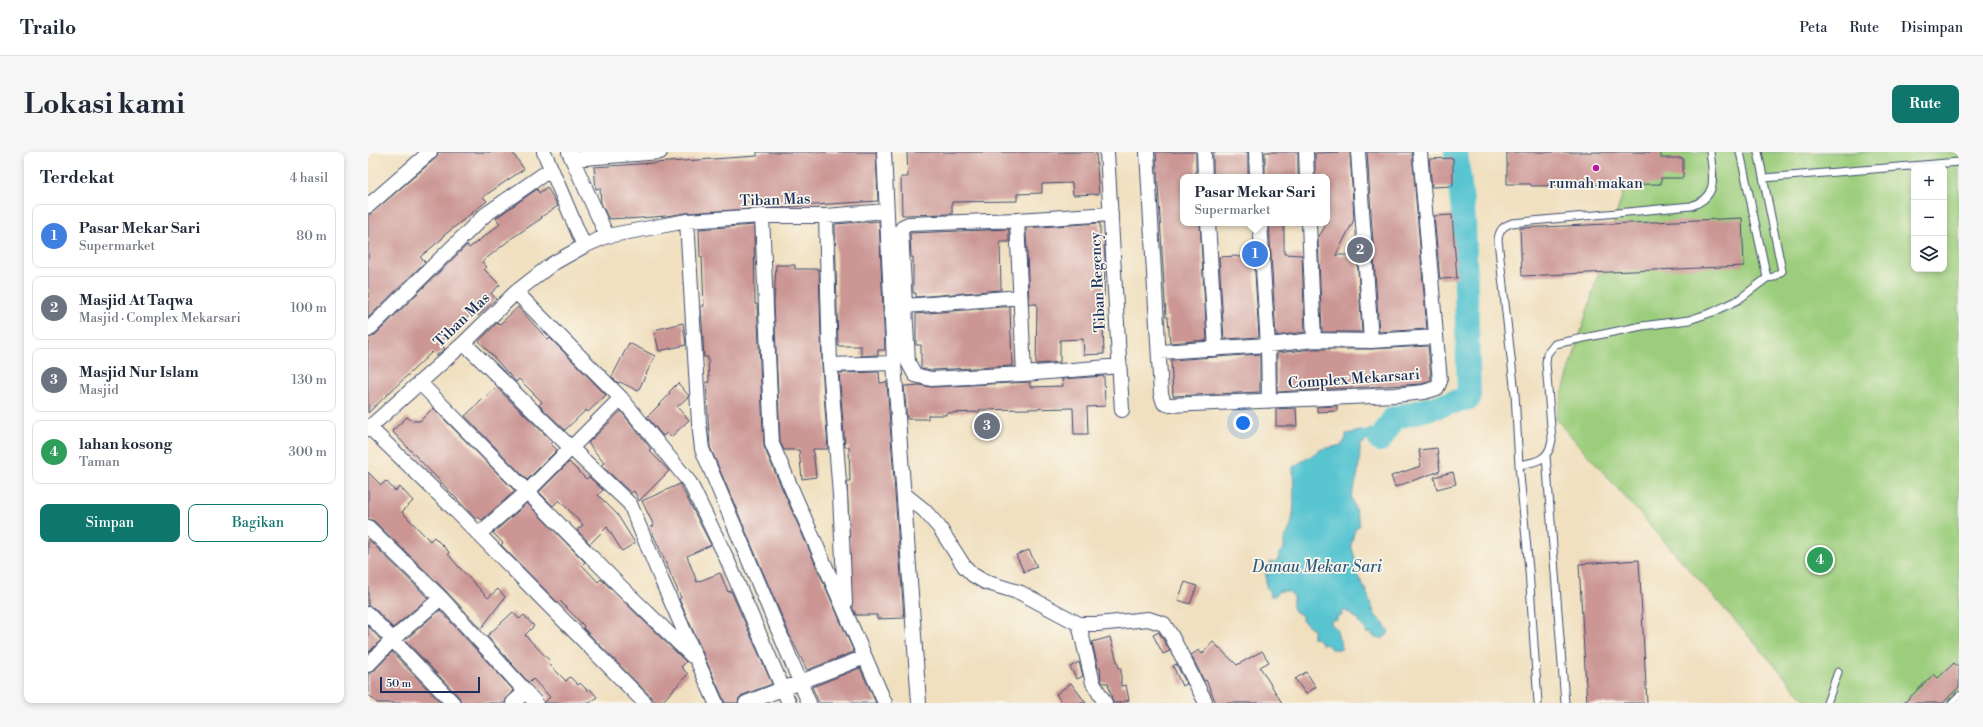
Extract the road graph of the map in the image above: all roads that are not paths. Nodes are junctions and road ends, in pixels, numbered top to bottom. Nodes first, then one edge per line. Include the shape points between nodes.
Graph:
1 (430, 152) edge
2 (544, 152) edge
3 (660, 152) edge
4 (884, 152) edge
5 (1107, 152) edge
6 (1147, 152) edge
7 (1204, 152) edge
8 (1256, 152) edge
9 (1306, 152) edge
10 (1358, 152) edge
11 (1420, 152) edge
12 (1710, 152) edge
13 (1740, 152) edge
14 (1758, 152) edge
15 (570, 156) edge
16 (1959, 162) edge
17 (551, 169) junction
18 (1205, 174) edge
19 (1257, 174) edge
20 (1307, 174) edge
21 (580, 175) junction
22 (1764, 178) junction
23 (558, 184) junction
24 (368, 206) edge
25 (886, 211) junction
26 (1111, 214) junction
27 (762, 216) junction
28 (826, 216) junction
29 (1017, 220) junction
30 (688, 221) junction
31 (1208, 226) edge
32 (1260, 226) edge
33 (1309, 226) edge
34 (607, 236) junction
35 (584, 246) junction
36 (1767, 278) junction
37 (516, 292) junction
38 (1020, 297) junction
39 (905, 306) junction
40 (368, 330) edge
41 (1436, 337) junction
42 (1314, 340) junction
43 (1370, 341) junction
44 (464, 343) junction
45 (1268, 345) junction
46 (1216, 349) junction
47 (1160, 352) junction
48 (894, 362) junction
49 (830, 365) junction
50 (1120, 366) junction
51 (1024, 374) junction
52 (420, 383) junction
53 (621, 398) junction
54 (1269, 402) junction
55 (1122, 410) dead end
56 (369, 426) edge
57 (571, 448) junction
58 (1546, 456) junction
59 (1519, 465) junction
60 (527, 492) junction
61 (904, 494) junction
62 (368, 527) edge
63 (479, 534) junction
64 (441, 598) junction
65 (845, 611) junction
66 (368, 614) edge
67 (1079, 624) junction
68 (393, 639) junction
69 (865, 657) junction
70 (698, 662) junction
71 (368, 665) edge
72 (1838, 672) dead end
73 (800, 683) junction
74 (782, 688) junction
75 (525, 692) junction
76 (1959, 696) edge
77 (1205, 701) dead end
78 (453, 703) edge
79 (513, 703) edge
80 (536, 703) edge
81 (645, 703) edge
82 (716, 703) edge
83 (746, 703) edge
84 (789, 703) edge
85 (809, 703) edge
86 (885, 703) edge
87 (919, 703) edge
88 (1105, 703) edge
89 (1538, 703) edge
90 (1565, 703) edge
91 (1827, 703) edge
92 (1952, 703) edge

1 - 24 street
2 - 17 street
3 - 15 street
4 - 25 street
5 - 26 street, Tiban Regency
6 - 47 street, Complex Mekarsari
7 - 18 street
8 - 19 street
9 - 20 street
10 - 43 street
11 - 41 street, Complex Mekarsari
12 - 59 lane via 1711,191 1700,202 1683,206 1512,223 1501,229 1498,240 1515,394
13 - 36 lane
14 - 22 lane
15 - 21 street
16 - 22 lane
17 - 23 street
17 - 40 street via 484,215
21 - 23 street
21 - 34 street
22 - 36 lane via 1782,271 1774,277
23 - 35 street
25 - 28 street, Tiban Mas
25 - 48 street
26 - 29 street
26 - 50 street, Tiban Regency
27 - 28 street, Tiban Mas
27 - 30 street, Tiban Mas
27 - 65 street via 772,444
28 - 49 street
29 - 38 street
29 - 39 street via 904,226 901,230
30 - 34 street, Tiban Mas
30 - 73 street via 702,449
31 - 46 street
32 - 45 street, Complex Mekarsari
33 - 42 street
34 - 35 street, Tiban Mas
35 - 37 street, Tiban Mas via 552,264
36 - 58 lane via 1738,300 1688,320 1642,326 1554,344 1547,354 1546,362 1552,440
37 - 44 street, Tiban Mas
37 - 53 street
38 - 39 street
38 - 51 street
39 - 51 street via 908,362 915,375 931,379
41 - 43 street
41 - 54 street, Complex Mekarsari via 1440,381 1433,390 1395,395
42 - 43 street
42 - 45 street
44 - 52 street, Tiban Mas
44 - 57 street
45 - 46 street
45 - 54 street, Complex Mekarsari
46 - 47 street
47 - 54 street, Complex Mekarsari via 1161,394 1166,404
48 - 49 street
48 - 61 street
49 - 65 street via 840,495
50 - 51 street
50 - 55 street, Tiban Regency
52 - 56 street, Tiban Mas
52 - 60 street
53 - 57 street
53 - 74 street via 690,484 726,557
56 - 63 street
57 - 60 street
57 - 70 street via 630,504
58 - 59 lane via 1538,461
58 - 90 lane
59 - 89 lane
60 - 63 street
60 - 70 street
61 - 67 street via 924,510 939,527 964,566 973,575 985,582 1021,593
61 - 87 street
62 - 64 street
63 - 81 street
64 - 68 street
64 - 75 street
65 - 69 street
66 - 68 street
67 - 77 street via 1148,619 1164,624
67 - 88 street via 1093,683
68 - 71 street
68 - 78 street
69 - 73 street
69 - 86 street
70 - 82 street
72 - 91 lane
73 - 74 street
73 - 85 street
74 - 83 street
74 - 84 street
75 - 79 street
75 - 80 street
76 - 92 lane

